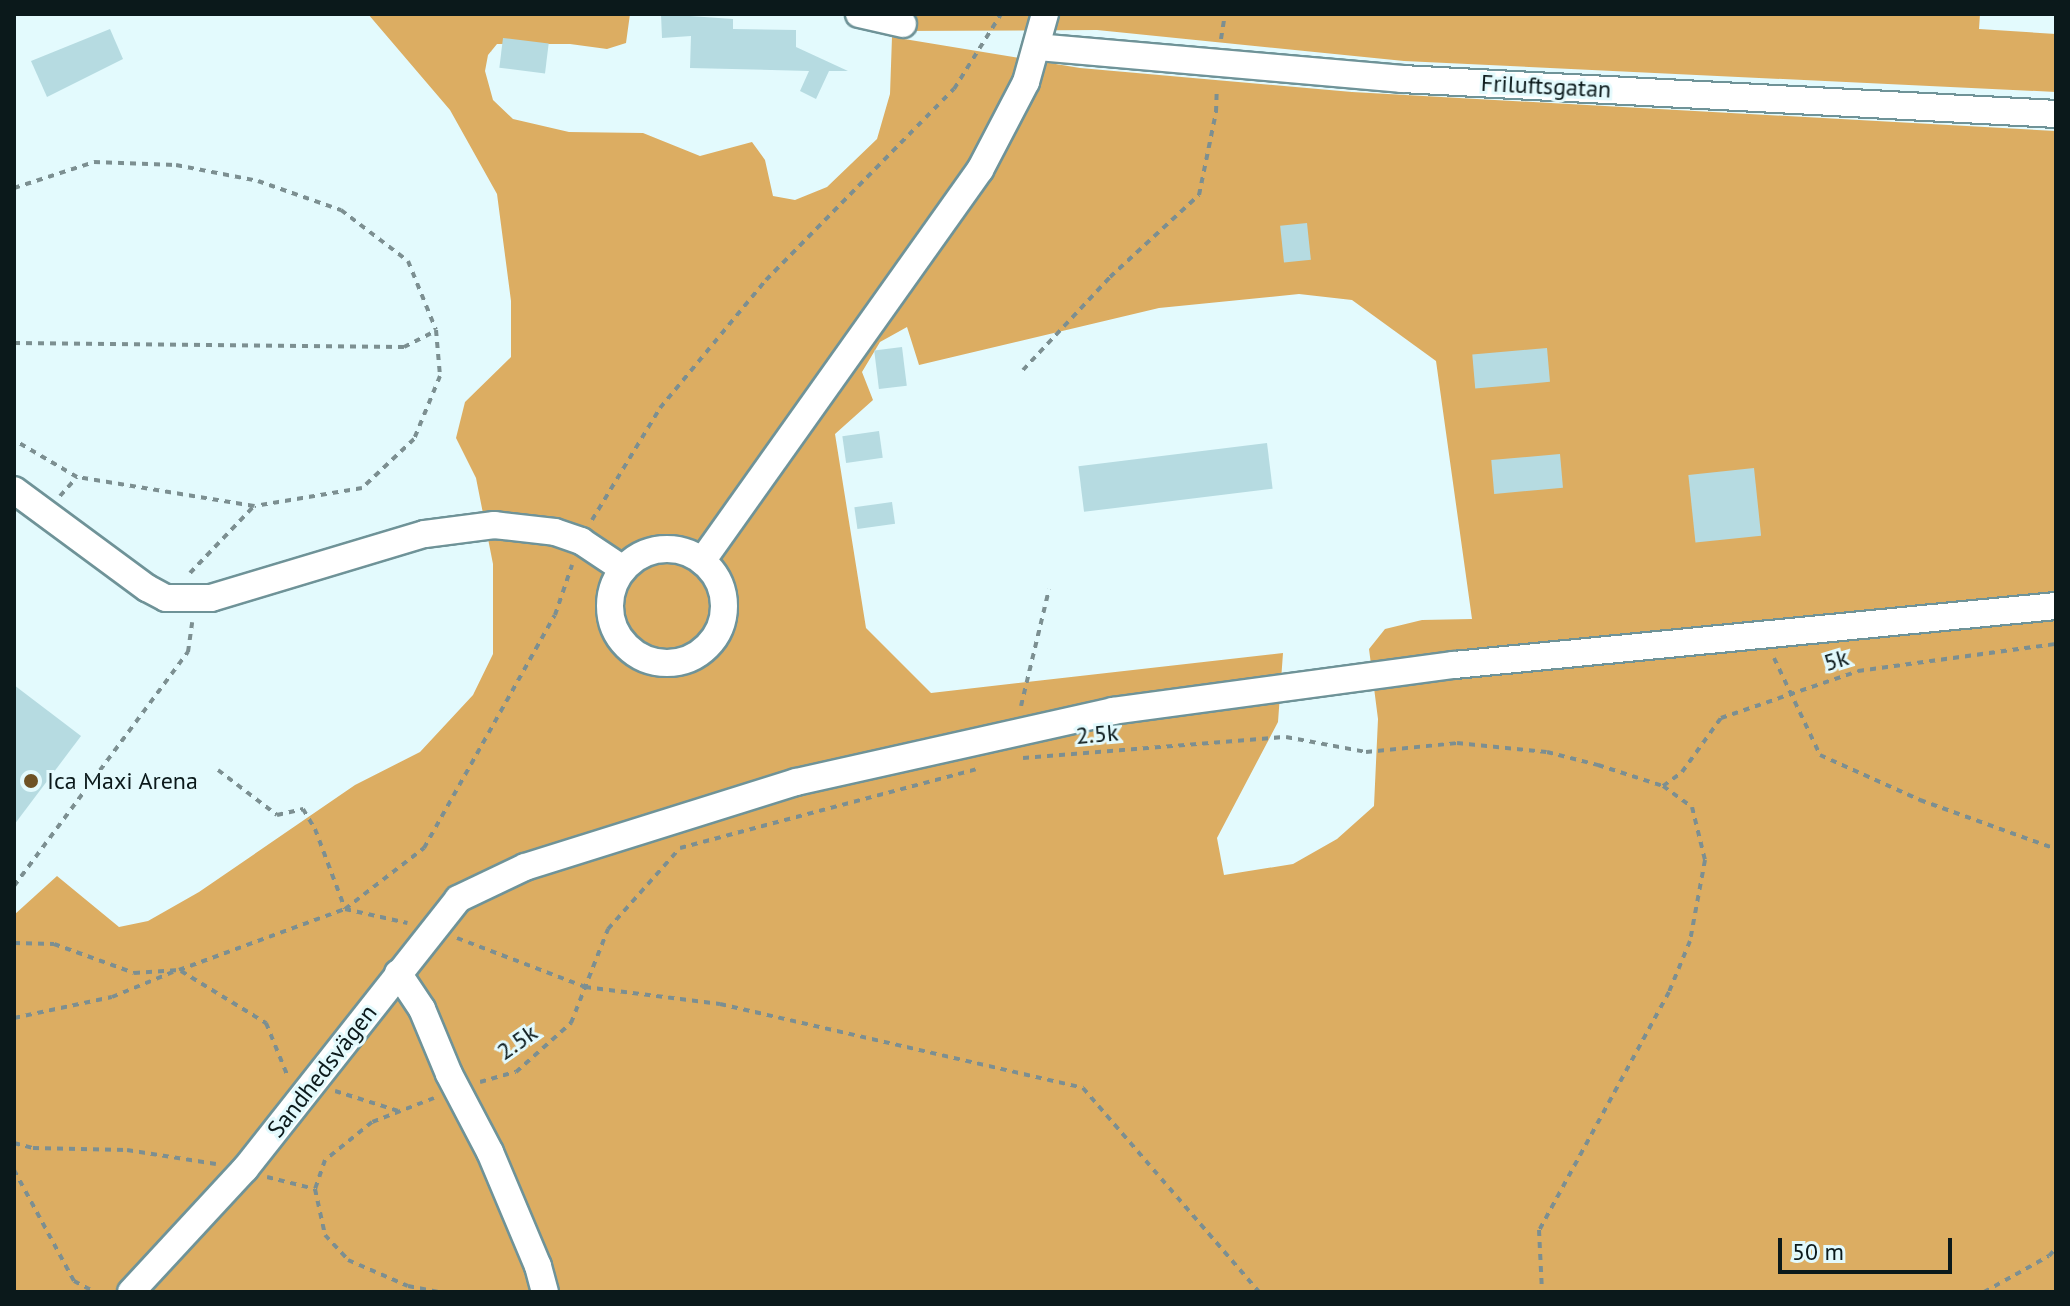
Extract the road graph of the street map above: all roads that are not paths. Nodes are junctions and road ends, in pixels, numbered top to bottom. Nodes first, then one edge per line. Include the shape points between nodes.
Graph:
1 (859, 14) edge
2 (1045, 14) edge
3 (903, 24) dead end
4 (1037, 47) junction
5 (2056, 114) edge
6 (14, 490) edge
7 (702, 561) junction
8 (623, 569) junction
9 (2056, 606) edge
10 (398, 973) junction
11 (131, 1292) edge
12 (545, 1292) edge

1 - 3 street
2 - 4 street
4 - 5 street, Friluftsgatan via 1402,79
4 - 7 street via 1021,93 980,170
6 - 8 street via 147,588 178,599 211,598 455,529 514,526 555,532 581,541
7 - 8 street via 687,552 661,549 636,557
7 - 8 street via 722,592 720,629 695,656 668,664 633,652 615,631 611,594
9 - 10 street, Sandhedsvägen via 1454,665 1113,711 1015,731 796,782 525,867 458,899
10 - 11 street, Sandhedsvägen via 245,1169
10 - 12 street via 422,1009 490,1152

